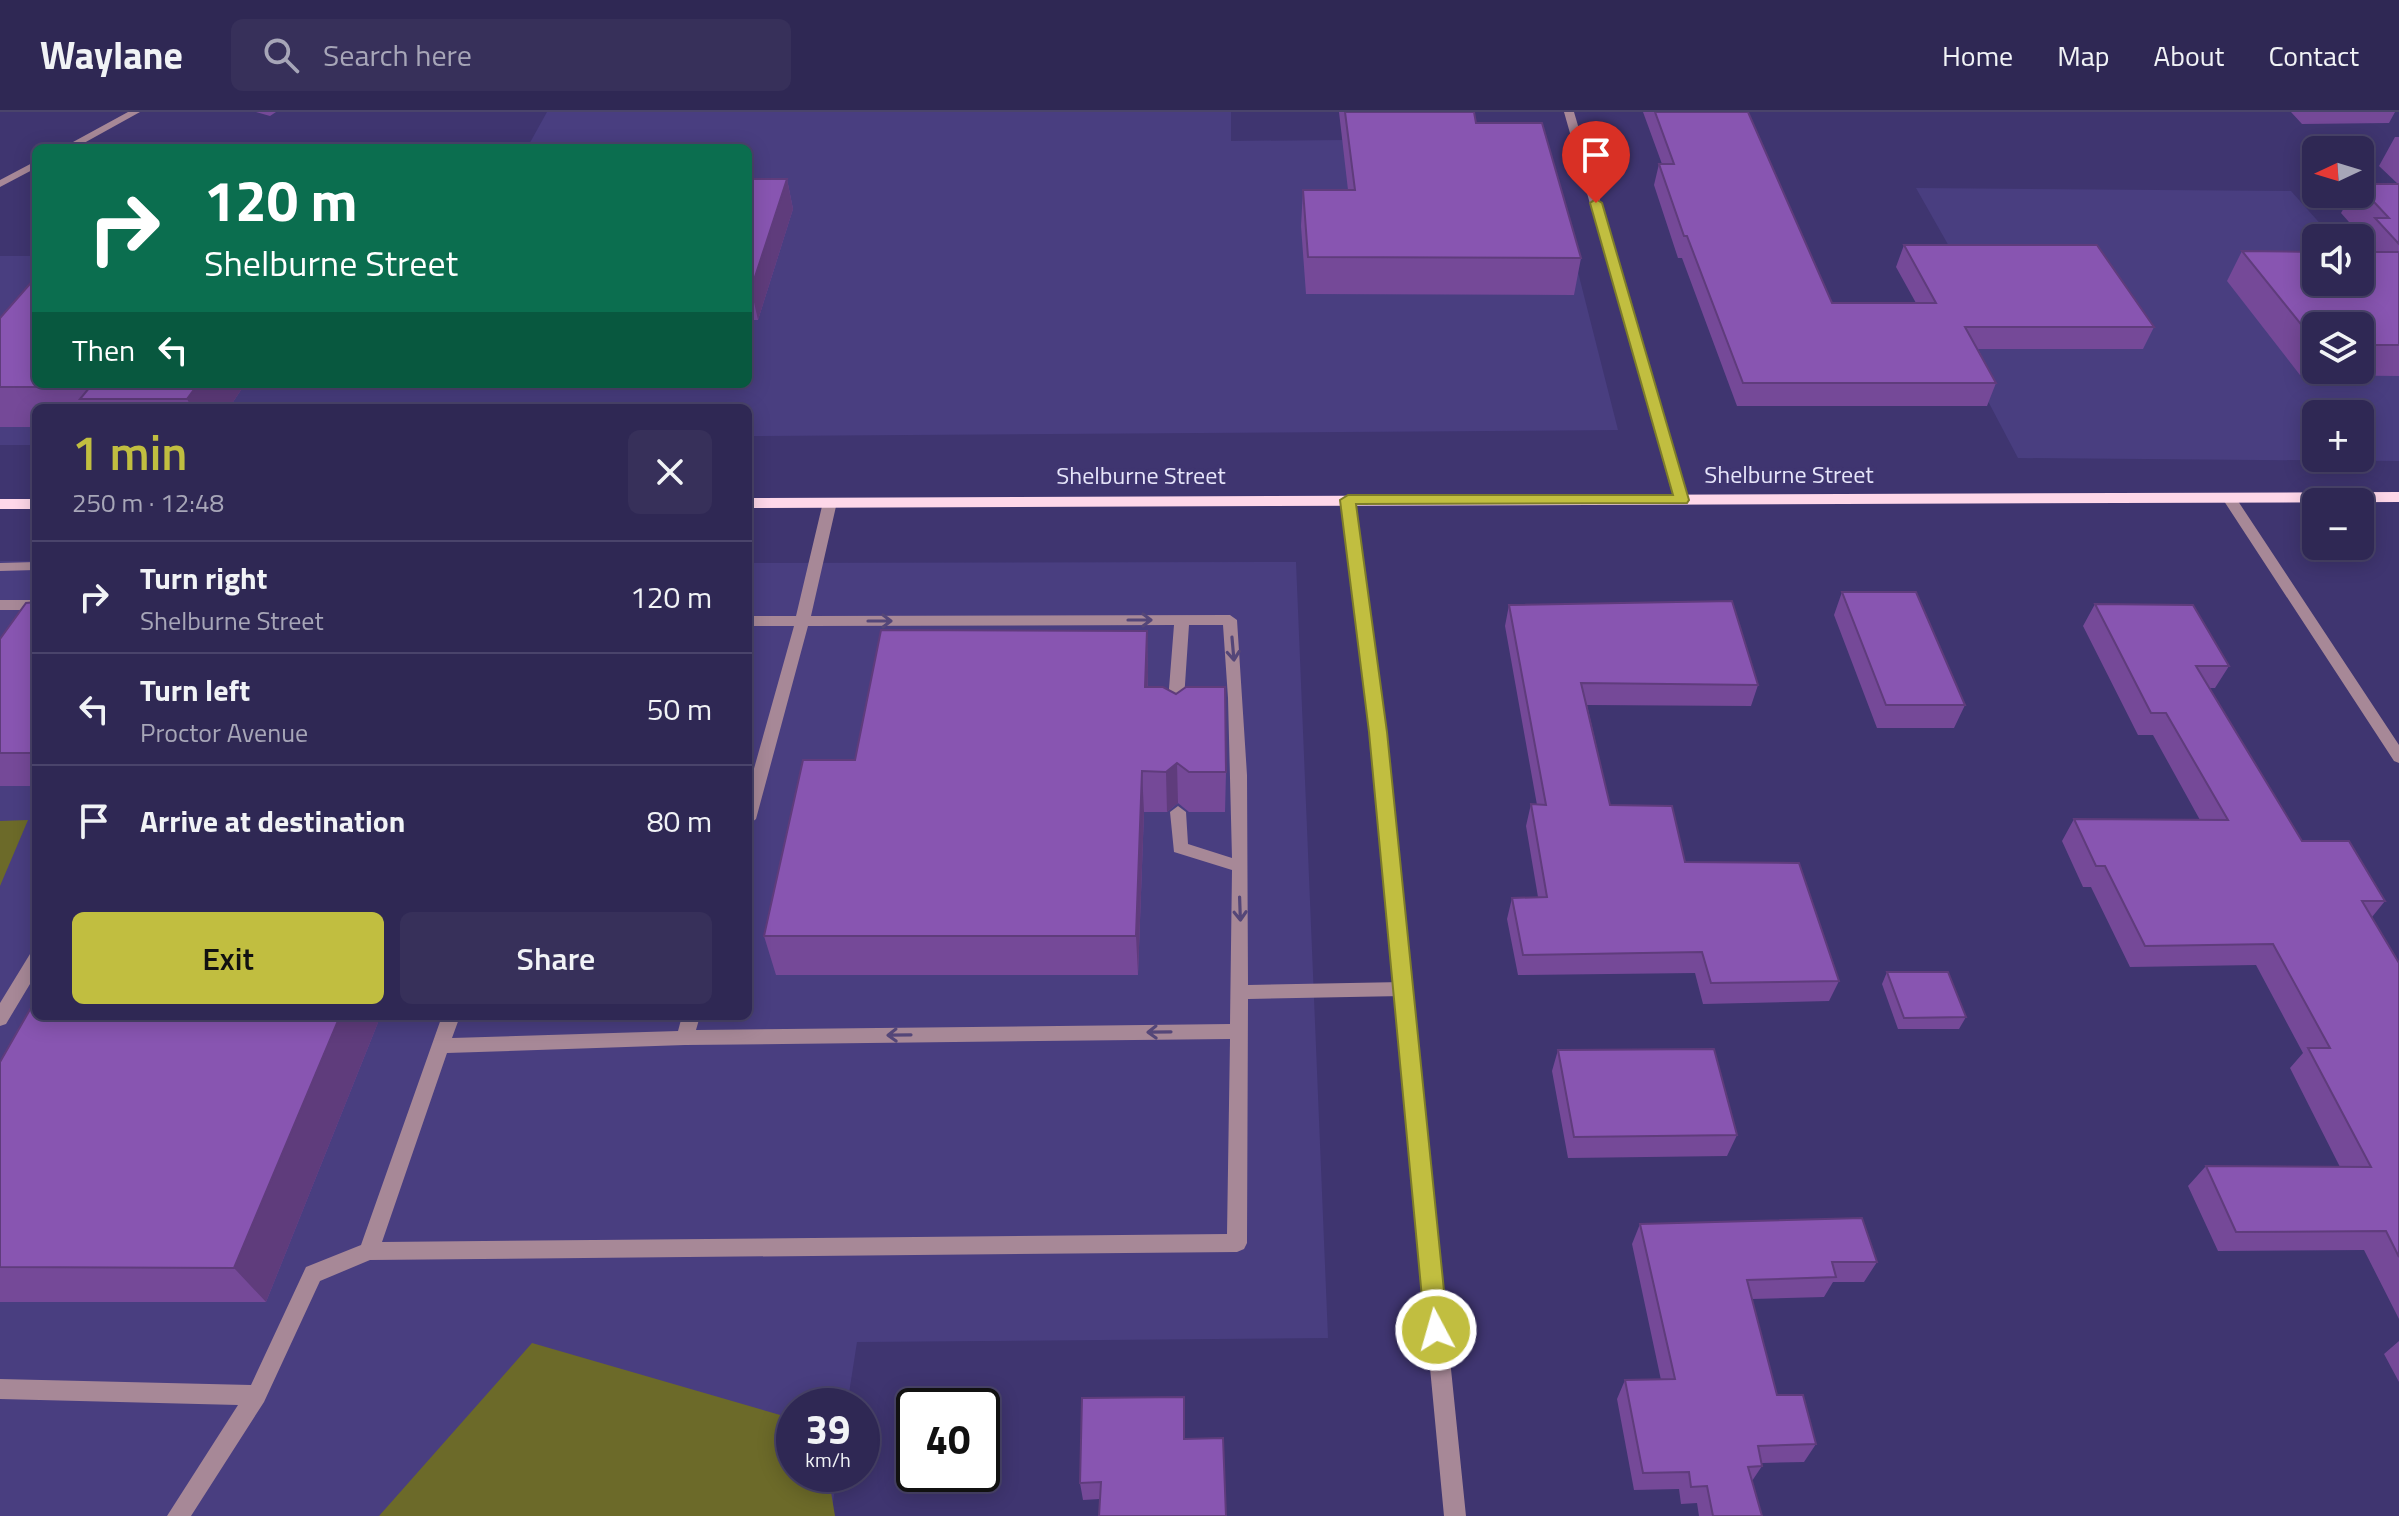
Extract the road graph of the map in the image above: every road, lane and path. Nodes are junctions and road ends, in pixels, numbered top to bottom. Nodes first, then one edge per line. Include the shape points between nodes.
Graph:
1 (135, 112) edge
2 (1569, 112) edge
3 (75, 144) edge
4 (32, 166) edge
5 (0, 184) edge
6 (2399, 497) edge
7 (2229, 498) junction
8 (1348, 500) junction
9 (1681, 500) junction
10 (830, 502) junction
11 (752, 503) edge
12 (32, 504) edge
13 (1, 506) edge
14 (32, 566) edge
15 (0, 567) edge
16 (0, 605) edge
17 (32, 605) edge
18 (1182, 620) junction
19 (752, 621) edge
20 (802, 622) junction
21 (1175, 727) edge
22 (2399, 757) edge
23 (752, 806) edge
24 (1178, 812) edge
25 (1239, 866) junction
26 (32, 967) edge
27 (1403, 989) junction
28 (1241, 992) junction
29 (0, 1019) edge
30 (450, 1020) edge
31 (690, 1020) edge
32 (1237, 1031) junction
33 (685, 1038) junction
34 (441, 1046) junction
35 (369, 1251) junction
36 (0, 1389) edge
37 (257, 1395) junction
38 (178, 1516) edge
39 (1455, 1516) edge

1 - 3 street
2 - 9 street
4 - 5 street
6 - 7 main road, Shelburne Street
7 - 9 main road, Shelburne Street
7 - 22 street
8 - 9 main road, Shelburne Street
8 - 10 main road, Shelburne Street
8 - 27 street
10 - 11 main road, Shelburne Street
10 - 20 street
12 - 13 main road
14 - 15 street
16 - 17 street
20 -> 18 street
18 - 21 street
18 -> 25 street via 1230,620 1237,697
19 - 20 street
20 - 23 street
24 - 25 street via 1180,848
25 -> 28 street
26 - 29 street
27 - 28 street
27 - 39 street
28 - 32 street
30 - 34 street
31 - 33 street
32 -> 33 street
32 - 35 street via 1237,1243
33 - 34 street
34 - 35 street
35 - 37 street via 313,1274
36 - 37 street
37 - 38 street

